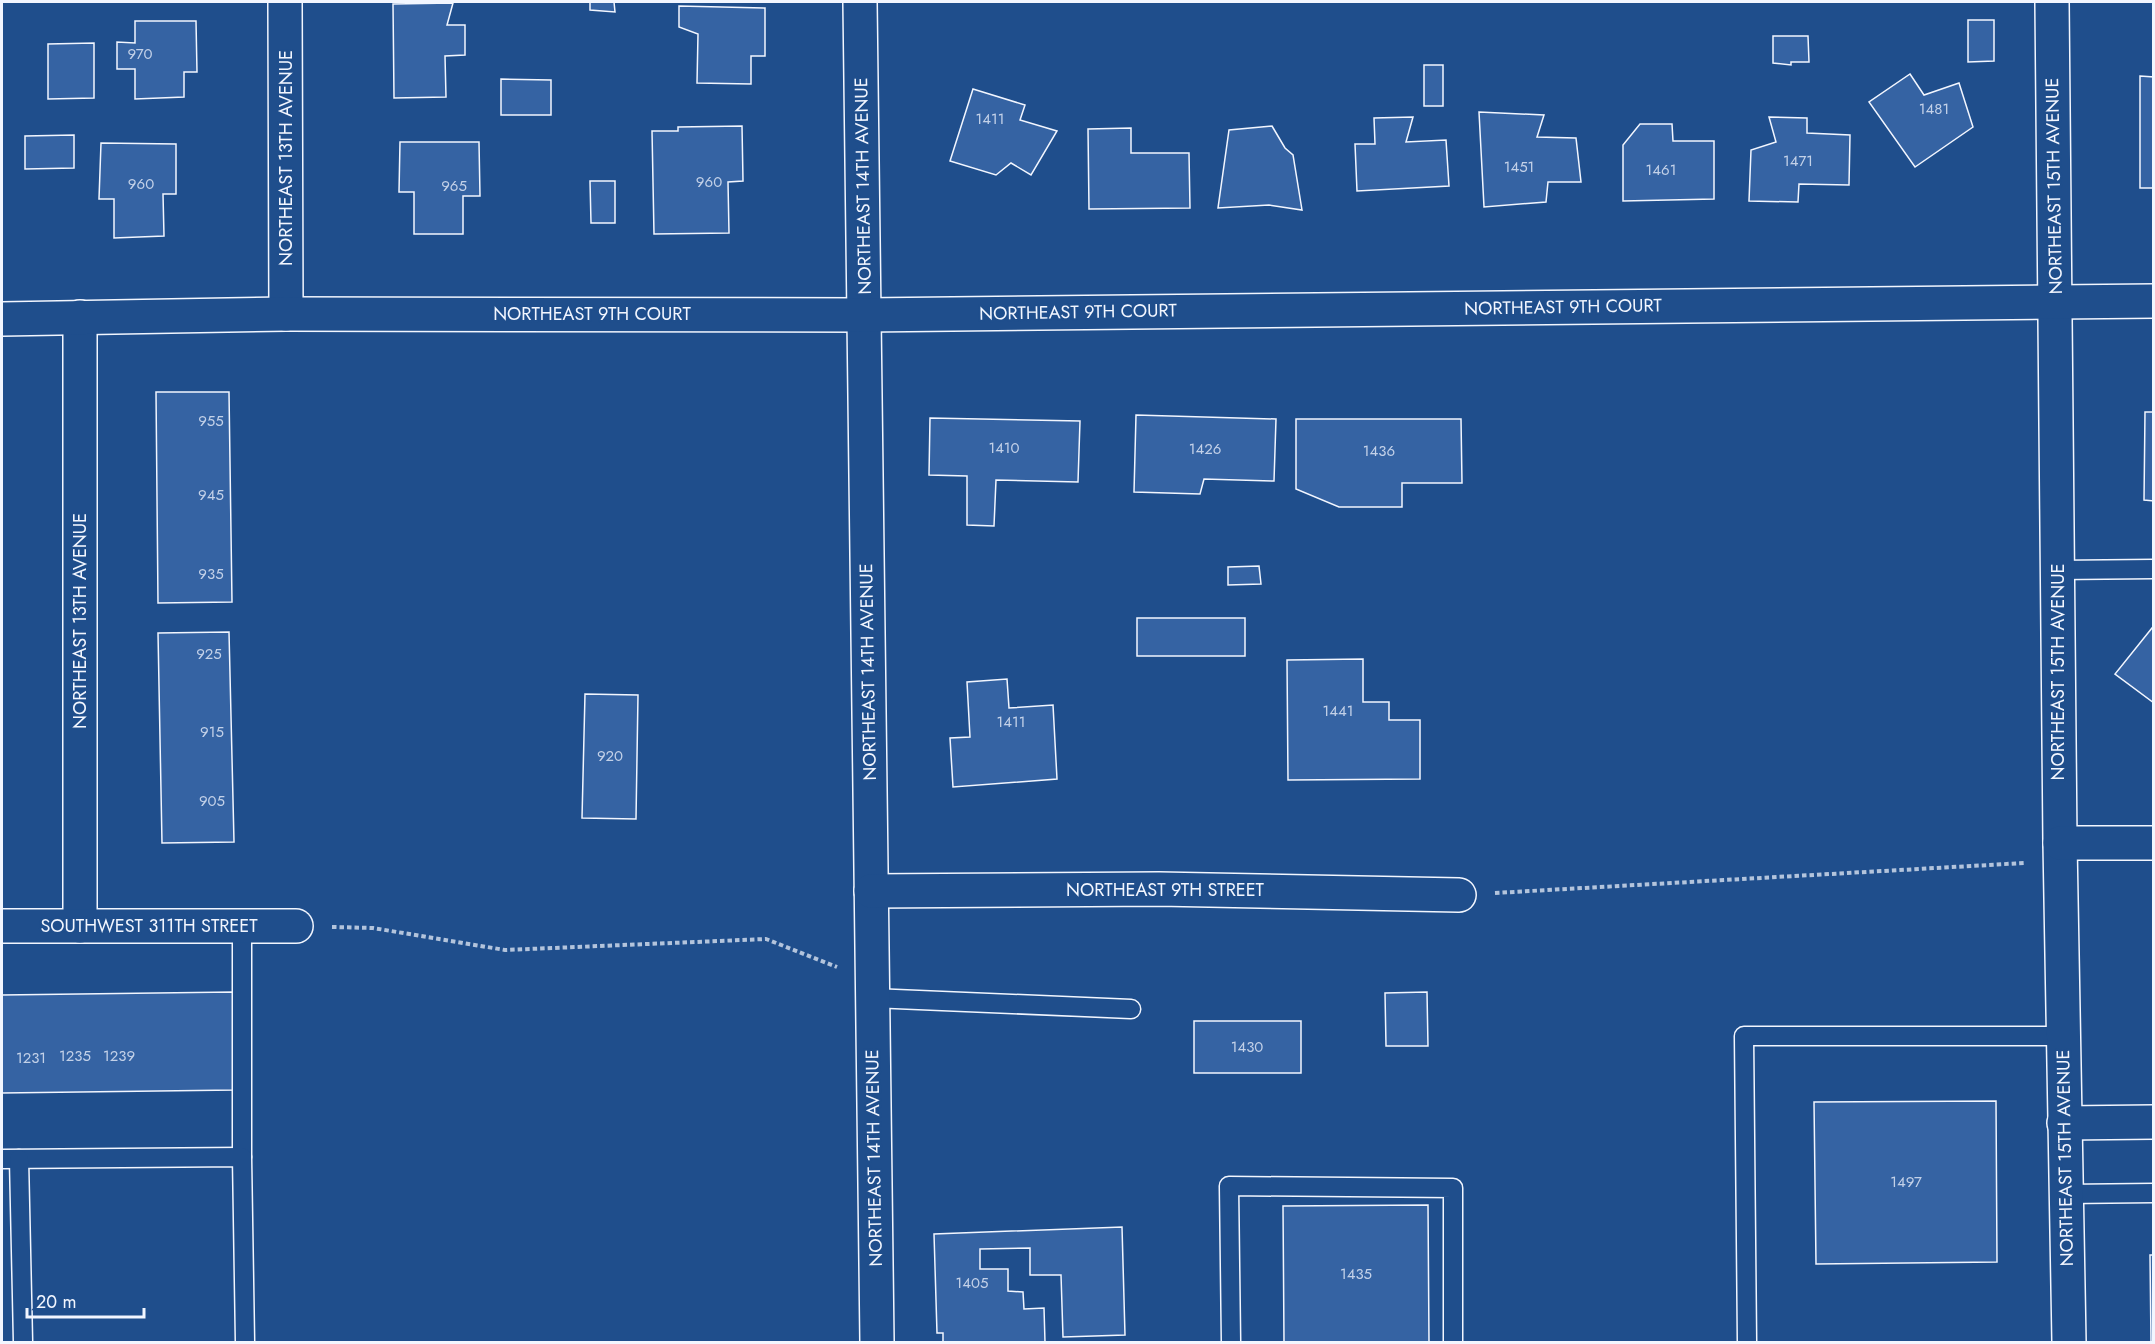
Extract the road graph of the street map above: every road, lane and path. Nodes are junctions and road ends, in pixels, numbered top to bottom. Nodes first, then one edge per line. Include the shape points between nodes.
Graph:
1 (285, 2) edge
2 (860, 2) edge
3 (2052, 2) edge
4 (2154, 301) edge
5 (2055, 302) junction
6 (286, 314) junction
7 (864, 315) junction
8 (80, 317) junction
9 (2, 318) edge
10 (2154, 569) edge
11 (2057, 570) junction
12 (2154, 843) edge
13 (2060, 852) junction
14 (871, 891) junction
15 (1459, 895) joint
16 (2, 926) edge
17 (80, 926) junction
18 (242, 926) junction
19 (296, 926) joint
20 (872, 989) junction
21 (1131, 1009) dead end
22 (2063, 1036) junction
23 (2154, 1122) edge
24 (2064, 1123) junction
25 (242, 1157) junction
26 (10, 1159) edge
27 (2154, 1193) edge
28 (2066, 1194) junction
29 (23, 1342) edge
30 (245, 1342) edge
31 (877, 1342) edge
32 (1231, 1342) edge
33 (1453, 1342) edge
34 (1747, 1342) edge
35 (2069, 1342) edge

1 - 6 street, NORTHEAST 13TH AVENUE
2 - 7 street, NORTHEAST 14TH AVENUE
3 - 5 street, NORTHEAST 15TH AVENUE
4 - 5 street, NORTHEAST 9TH COURT
5 - 7 street, NORTHEAST 9TH COURT
5 - 11 street, NORTHEAST 15TH AVENUE
6 - 7 street, NORTHEAST 9TH COURT
6 - 8 street, NORTHEAST 9TH COURT
7 - 14 street, NORTHEAST 14TH AVENUE
8 - 9 street, NORTHEAST 9TH COURT
8 - 17 street, NORTHEAST 13TH AVENUE
10 - 11 lane
11 - 13 street, NORTHEAST 15TH AVENUE
12 - 13 street
13 - 15 path
13 - 22 street, NORTHEAST 15TH AVENUE
14 - 15 street, NORTHEAST 9TH STREET via 1160,889
14 - 20 street, NORTHEAST 14TH AVENUE
16 - 17 street, SOUTHWEST 311TH STREET
17 - 18 street, SOUTHWEST 311TH STREET
18 - 19 street, SOUTHWEST 311TH STREET
18 - 25 lane
19 - 20 path via 373,928 505,950 766,939
20 - 21 lane
20 - 31 street, NORTHEAST 14TH AVENUE
22 - 24 street, NORTHEAST 15TH AVENUE
22 - 34 lane via 1744,1036
23 - 24 street
24 - 28 street, NORTHEAST 15TH AVENUE
25 - 26 lane
25 - 30 lane
26 - 29 lane
27 - 28 lane
28 - 35 street, NORTHEAST 15TH AVENUE
32 - 33 lane via 1229,1186 1453,1188

